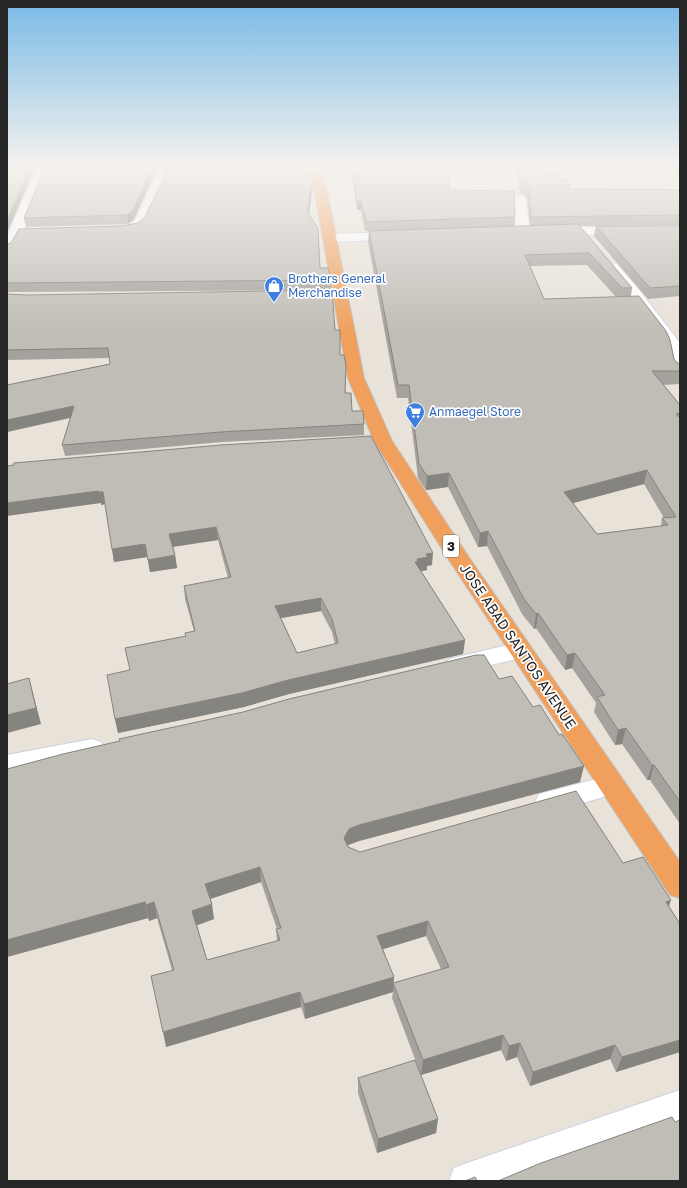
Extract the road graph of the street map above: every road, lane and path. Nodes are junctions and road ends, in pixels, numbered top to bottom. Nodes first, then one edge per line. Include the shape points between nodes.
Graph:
1 (21, 221) edge
2 (140, 221) edge
3 (327, 221) edge
4 (522, 221) edge
5 (99, 230) edge
6 (581, 230) junction
7 (680, 230) edge
8 (31, 232) edge
9 (508, 232) edge
10 (523, 232) junction
11 (16, 233) junction
12 (415, 235) edge
13 (330, 238) junction
14 (596, 247) edge
15 (7, 249) edge
16 (606, 259) edge
17 (680, 371) edge
18 (521, 650) junction
19 (436, 670) edge
20 (113, 745) edge
21 (7, 765) edge
22 (611, 785) junction
23 (527, 808) edge
24 (680, 886) edge
25 (680, 1107) edge
26 (467, 1181) edge

1 - 11 street
2 - 5 street via 133,228
3 - 13 highway, JOSE ABAD SANTOS AVENUE / 3
4 - 10 street
6 - 7 street
6 - 10 street
6 - 14 street
8 - 11 street
9 - 10 street
11 - 15 street
12 - 13 street
13 - 18 highway, JOSE ABAD SANTOS AVENUE / 3 via 356,378 375,442
16 - 17 street via 676,348
18 - 19 street
18 - 22 highway, JOSE ABAD SANTOS AVENUE / 3
20 - 21 street
22 - 23 street
22 - 24 highway, JOSE ABAD SANTOS AVENUE / 3
25 - 26 street

